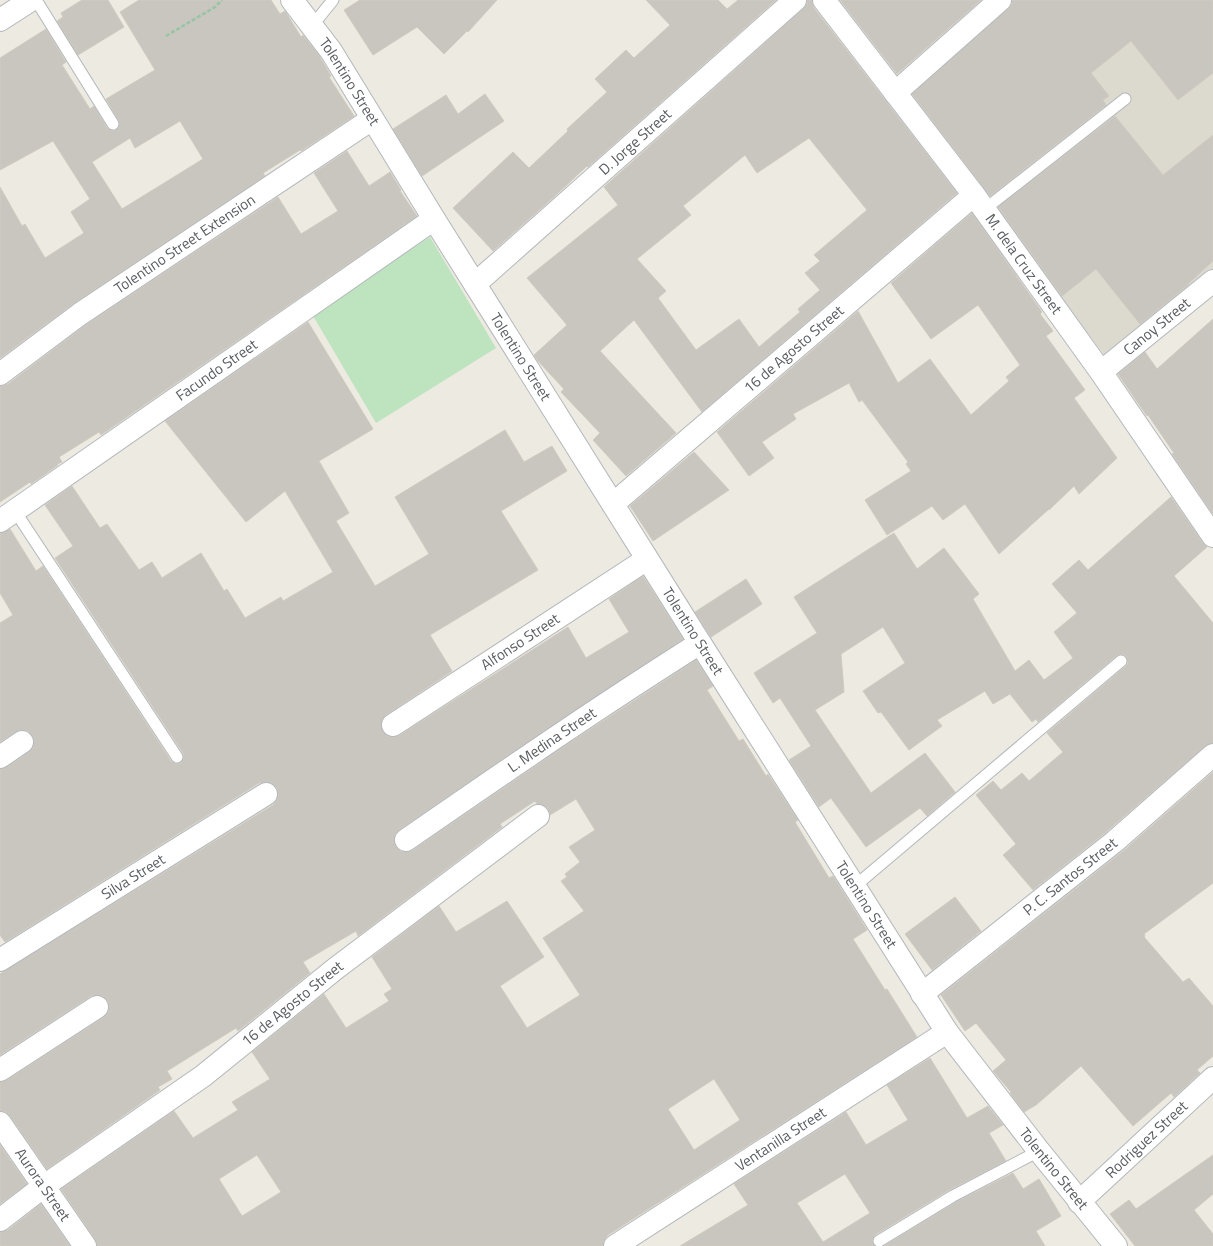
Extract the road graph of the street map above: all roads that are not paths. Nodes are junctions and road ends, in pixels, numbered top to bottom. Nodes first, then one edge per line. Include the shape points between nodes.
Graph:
1 (31, 0) edge
2 (36, 0) edge
3 (292, 0) edge
4 (333, 0) edge
5 (795, 0) edge
6 (824, 0) edge
7 (1000, 0) edge
8 (0, 20) edge
9 (312, 26) junction
10 (895, 93) junction
11 (1125, 99) dead end
12 (372, 118) junction
13 (113, 124) dead end
14 (979, 202) junction
15 (434, 220) junction
16 (1213, 281) edge
17 (475, 284) junction
18 (1101, 372) junction
19 (0, 374) edge
20 (613, 504) junction
21 (7, 516) edge
22 (1213, 536) edge
23 (647, 559) junction
24 (700, 643) junction
25 (1120, 661) dead end
26 (393, 725) dead end
27 (22, 742) dead end
28 (1213, 755) edge
29 (0, 757) edge
30 (177, 757) dead end
31 (266, 794) dead end
32 (538, 816) dead end
33 (406, 840) dead end
34 (855, 886) junction
35 (0, 960) edge
36 (922, 994) junction
37 (97, 1008) dead end
38 (946, 1032) junction
39 (0, 1070) edge
40 (1213, 1078) edge
41 (0, 1122) edge
42 (1039, 1151) junction
43 (44, 1186) junction
44 (1079, 1202) junction
45 (0, 1220) edge
46 (879, 1241) dead end
47 (85, 1246) edge
48 (615, 1246) edge
49 (1116, 1246) edge

1 - 8 street
2 - 13 lane
3 - 9 street, Tolentino Street
4 - 9 lane
5 - 17 street, D. Jorge Street
6 - 10 street, M. dela Cruz Street
7 - 10 street
9 - 12 street, Tolentino Street
10 - 14 street, M. dela Cruz Street
11 - 14 lane
12 - 15 street, Tolentino Street
12 - 19 street, Tolentino Street Extension via 80,314
14 - 18 street, M. dela Cruz Street
14 - 20 street, 16 de Agosto Street
15 - 17 street, Tolentino Street
15 - 21 street, Facundo Street
16 - 18 street, Canoy Street
17 - 20 street, Tolentino Street
18 - 22 street, M. dela Cruz Street
20 - 23 street, Tolentino Street
21 - 30 lane
23 - 24 street, Tolentino Street
23 - 26 street, Alfonso Street
24 - 33 street, L. Medina Street via 531,753
24 - 34 street, Tolentino Street
25 - 34 lane
27 - 29 street
28 - 36 street, P. C. Santos Street via 1114,842
31 - 35 street, Silva Street
32 - 43 street, 16 de Agosto Street via 335,969 203,1076
34 - 36 street, Tolentino Street
36 - 38 street, Tolentino Street
37 - 39 street
38 - 42 street, Tolentino Street
38 - 48 street, Ventanilla Street
40 - 44 street, Rodriguez Street
41 - 43 street, Aurora Street
42 - 44 street, Tolentino Street
42 - 46 lane via 952,1196
43 - 45 street, 16 de Agosto Street
43 - 47 street, Aurora Street
44 - 49 street, Tolentino Street

